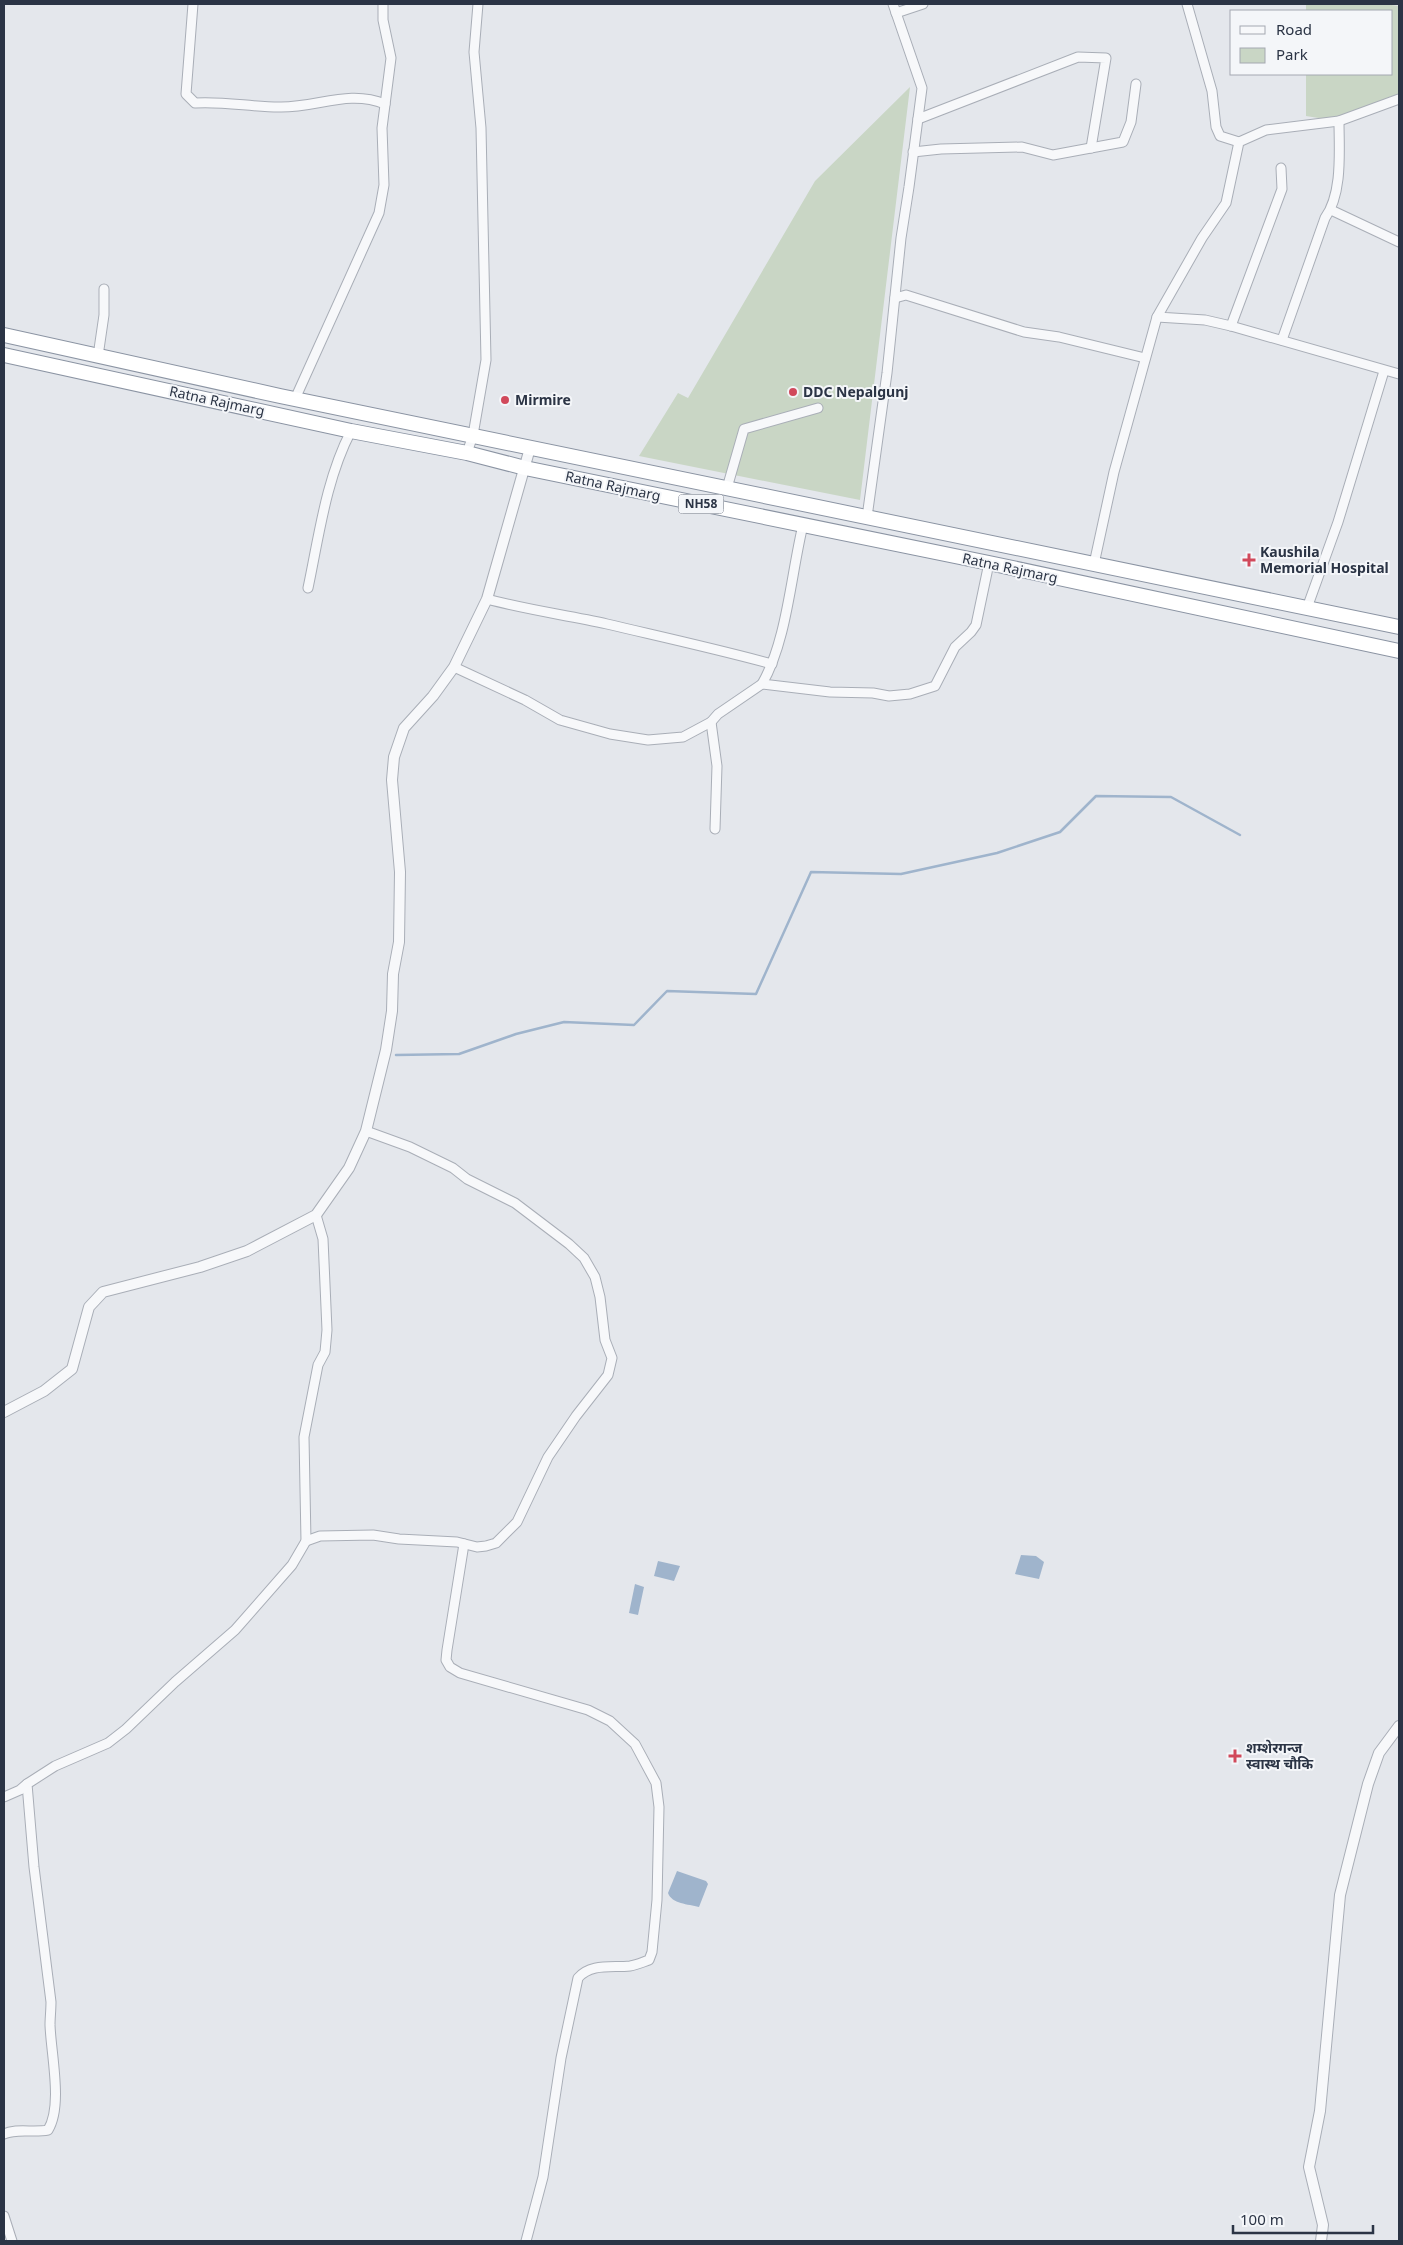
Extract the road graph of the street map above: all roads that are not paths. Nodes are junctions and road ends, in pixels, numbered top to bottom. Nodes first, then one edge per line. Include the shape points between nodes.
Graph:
1 (193, 4) edge
2 (383, 4) edge
3 (478, 4) edge
4 (893, 4) edge
5 (923, 4) edge
6 (1187, 4) edge
7 (896, 13) junction
8 (1136, 84) dead end
9 (1399, 99) edge
10 (385, 104) junction
11 (918, 119) junction
12 (1339, 121) junction
13 (1239, 142) junction
14 (1091, 148) junction
15 (913, 152) junction
16 (1281, 168) dead end
17 (1331, 210) junction
18 (1399, 242) edge
19 (104, 289) dead end
20 (895, 298) junction
21 (1158, 317) junction
22 (1232, 326) junction
23 (4, 335) edge
24 (1282, 340) junction
25 (4, 355) edge
26 (98, 356) junction
27 (1145, 358) junction
28 (1384, 371) junction
29 (1399, 374) edge
30 (295, 399) junction
31 (818, 408) dead end
32 (351, 431) junction
33 (473, 435) junction
34 (530, 448) junction
35 (467, 453) junction
36 (524, 468) junction
37 (727, 488) junction
38 (868, 517) junction
39 (803, 525) junction
40 (989, 563) junction
41 (1094, 564) junction
42 (308, 588) dead end
43 (487, 599) junction
44 (1307, 608) junction
45 (1399, 628) edge
46 (1399, 651) edge
47 (772, 664) junction
48 (454, 667) junction
49 (762, 684) junction
50 (710, 722) junction
51 (715, 829) dead end
52 (366, 1131) junction
53 (316, 1215) junction
54 (4, 1412) edge
55 (306, 1541) junction
56 (464, 1544) junction
57 (1399, 1726) edge
58 (27, 1784) junction
59 (4, 1797) edge
60 (4, 2134) edge
61 (4, 2216) edge
62 (12, 2241) edge
63 (526, 2241) edge
64 (1321, 2241) edge

1 - 10 street via 186,94 195,103 281,107 369,97
2 - 10 street via 391,58
3 - 33 street via 474,52 481,128 486,360
4 - 7 street
5 - 7 street
6 - 13 street via 1212,91 1216,127 1220,136
7 - 11 street via 922,88
8 - 14 street via 1131,122 1123,142
9 - 12 street
10 - 30 street via 382,128 384,184 379,213
11 - 14 street via 1078,57 1106,58
11 - 15 street
12 - 13 street via 1266,130
12 - 17 street via 1339,168
13 - 21 street via 1226,203 1202,238
14 - 15 street via 1053,155 1022,147 941,148
15 - 20 street
16 - 22 street via 1282,190
17 - 18 street
17 - 24 street
19 - 26 street
20 - 27 street via 906,295 1024,332
20 - 38 street
21 - 22 street via 1205,320
21 - 27 street
22 - 24 street
23 - 26 highway, Ratna Rajmarg / NH58
24 - 28 street
25 - 32 highway, Ratna Rajmarg / NH58
26 - 30 highway, Ratna Rajmarg / NH58
27 - 41 street via 1114,472
28 - 29 street
28 - 44 street via 1338,522
30 - 33 highway, Ratna Rajmarg / NH58
31 - 37 street via 744,430
32 - 35 highway, Ratna Rajmarg / NH58
32 - 42 street via 327,497
33 - 34 highway, Ratna Rajmarg / NH58
33 - 35 street
34 - 36 street
34 - 37 highway, Ratna Rajmarg / NH58
35 - 36 highway, Ratna Rajmarg / NH58
36 - 39 highway, Ratna Rajmarg / NH58
36 - 43 street
37 - 38 highway, Ratna Rajmarg / NH58
38 - 41 highway, Ratna Rajmarg / NH58
39 - 40 highway, Ratna Rajmarg / NH58
39 - 47 street
40 - 46 highway, Ratna Rajmarg / NH58
40 - 49 street via 976,625 955,647 935,686 910,694 889,696
41 - 44 highway, Ratna Rajmarg / NH58
43 - 47 street via 608,624
43 - 48 street
44 - 45 highway, Ratna Rajmarg / NH58
47 - 49 street
48 - 50 street via 560,720 610,734 648,740 683,737
48 - 52 street via 404,728 394,757 392,780 400,872 400,942 393,974 386,1050
49 - 50 street
50 - 51 street via 717,766
52 - 53 street via 350,1168
52 - 56 street via 410,1147 515,1203 584,1258 595,1277 600,1297 612,1358 608,1374 548,1457 517,1522 508,1533 496,1543 486,1546
53 - 54 street via 247,1251 200,1267 103,1292 89,1307 72,1369 44,1391
53 - 55 street via 323,1239 327,1330 325,1352 318,1366 304,1437
55 - 56 street via 320,1536 373,1536
55 - 58 street via 292,1564 235,1630 126,1729 108,1743 55,1766
56 - 63 street via 446,1650 450,1667 520,1692 588,1710 610,1721 635,1744 648,1765 656,1783 659,1807 657,1900 650,1960 633,1966 592,1968 578,1978 561,2058 543,2177
57 - 64 street via 1379,1753 1368,1784 1340,1895 1320,2112 1309,2167 1323,2225
58 - 59 street
58 - 60 street via 51,2002 55,2101 48,2130
61 - 62 street

